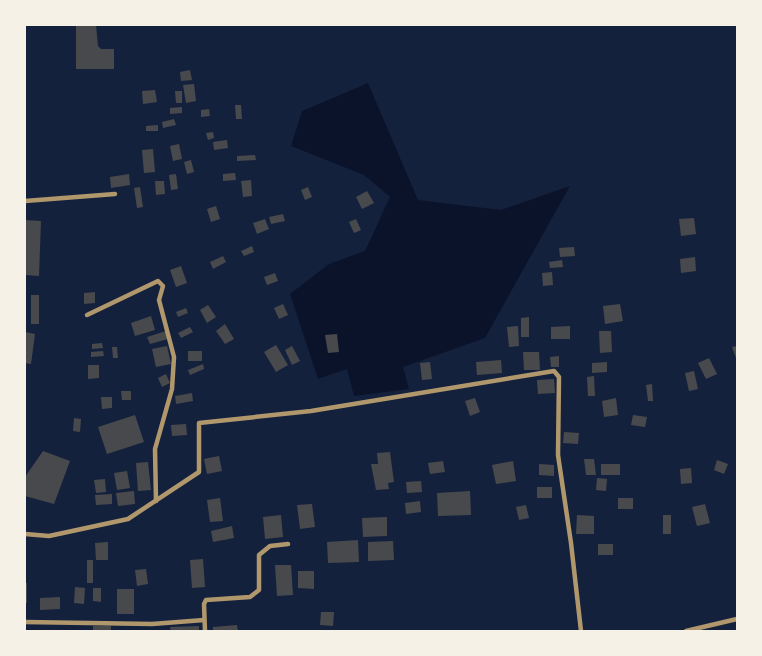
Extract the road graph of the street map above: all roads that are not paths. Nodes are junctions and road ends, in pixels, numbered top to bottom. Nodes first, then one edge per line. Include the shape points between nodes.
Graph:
1 (115, 194) dead end
2 (25, 201) edge
3 (87, 315) dead end
4 (156, 501) junction
5 (25, 534) edge
6 (288, 544) dead end
7 (737, 619) edge
8 (204, 620) junction
9 (25, 622) edge
10 (205, 631) edge
11 (581, 631) edge
12 (686, 631) edge

1 - 2 street
3 - 4 street via 158,281 163,286 159,300 174,356 172,389 156,449
4 - 5 street via 128,519 50,536
4 - 11 street via 199,472 198,423 311,411 554,372 559,377 558,455
6 - 8 street via 270,546 260,555 259,590 250,597 206,600
7 - 12 street
8 - 9 street via 152,624
8 - 10 street

